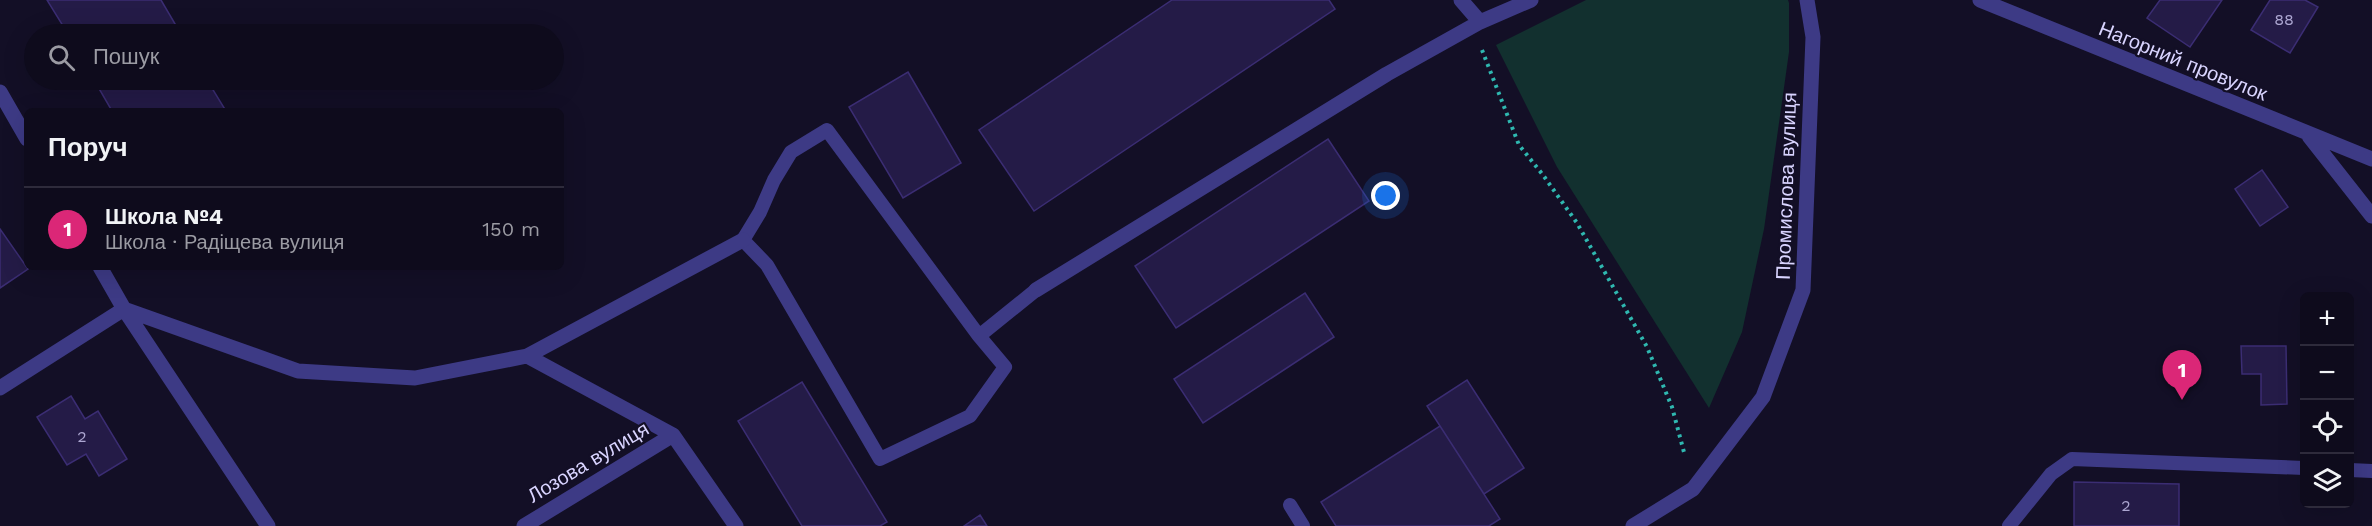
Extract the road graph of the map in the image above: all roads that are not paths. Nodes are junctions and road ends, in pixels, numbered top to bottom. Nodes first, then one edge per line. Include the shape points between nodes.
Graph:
1 (1461, 0) edge
2 (1532, 0) edge
3 (1807, 0) edge
4 (1980, 0) edge
5 (1480, 22) junction
6 (0, 92) edge
7 (24, 134) edge
8 (2308, 134) junction
9 (2372, 159) edge
10 (2372, 216) edge
11 (743, 240) junction
12 (102, 270) edge
13 (1036, 290) joint
14 (124, 309) junction
15 (979, 336) junction
16 (527, 356) junction
17 (0, 388) edge
18 (674, 435) junction
19 (2300, 468) edge
20 (2354, 470) edge
21 (2372, 471) edge
22 (1290, 505) dead end
23 (268, 526) edge
24 (524, 526) edge
25 (736, 526) edge
26 (1303, 526) edge
27 (1633, 526) edge
28 (2009, 526) edge

1 - 5 street
2 - 5 street
3 - 27 street, Промислова вулиця via 1813,38 1803,290 1763,397 1693,489
4 - 8 street, Нагорний провулок
5 - 13 street via 1387,74
6 - 7 street
8 - 9 street, Нагорний провулок
8 - 10 street
11 - 15 lane via 791,152 826,130
11 - 15 lane via 767,265 880,459 970,416 1005,367
11 - 16 street
12 - 14 street
13 - 15 lane
14 - 16 street via 298,371 415,378
14 - 17 street
14 - 23 street
16 - 18 street
18 - 24 street, Лозова вулиця
18 - 25 street
19 - 28 lane via 2072,459 2051,474
20 - 21 lane
22 - 26 lane

